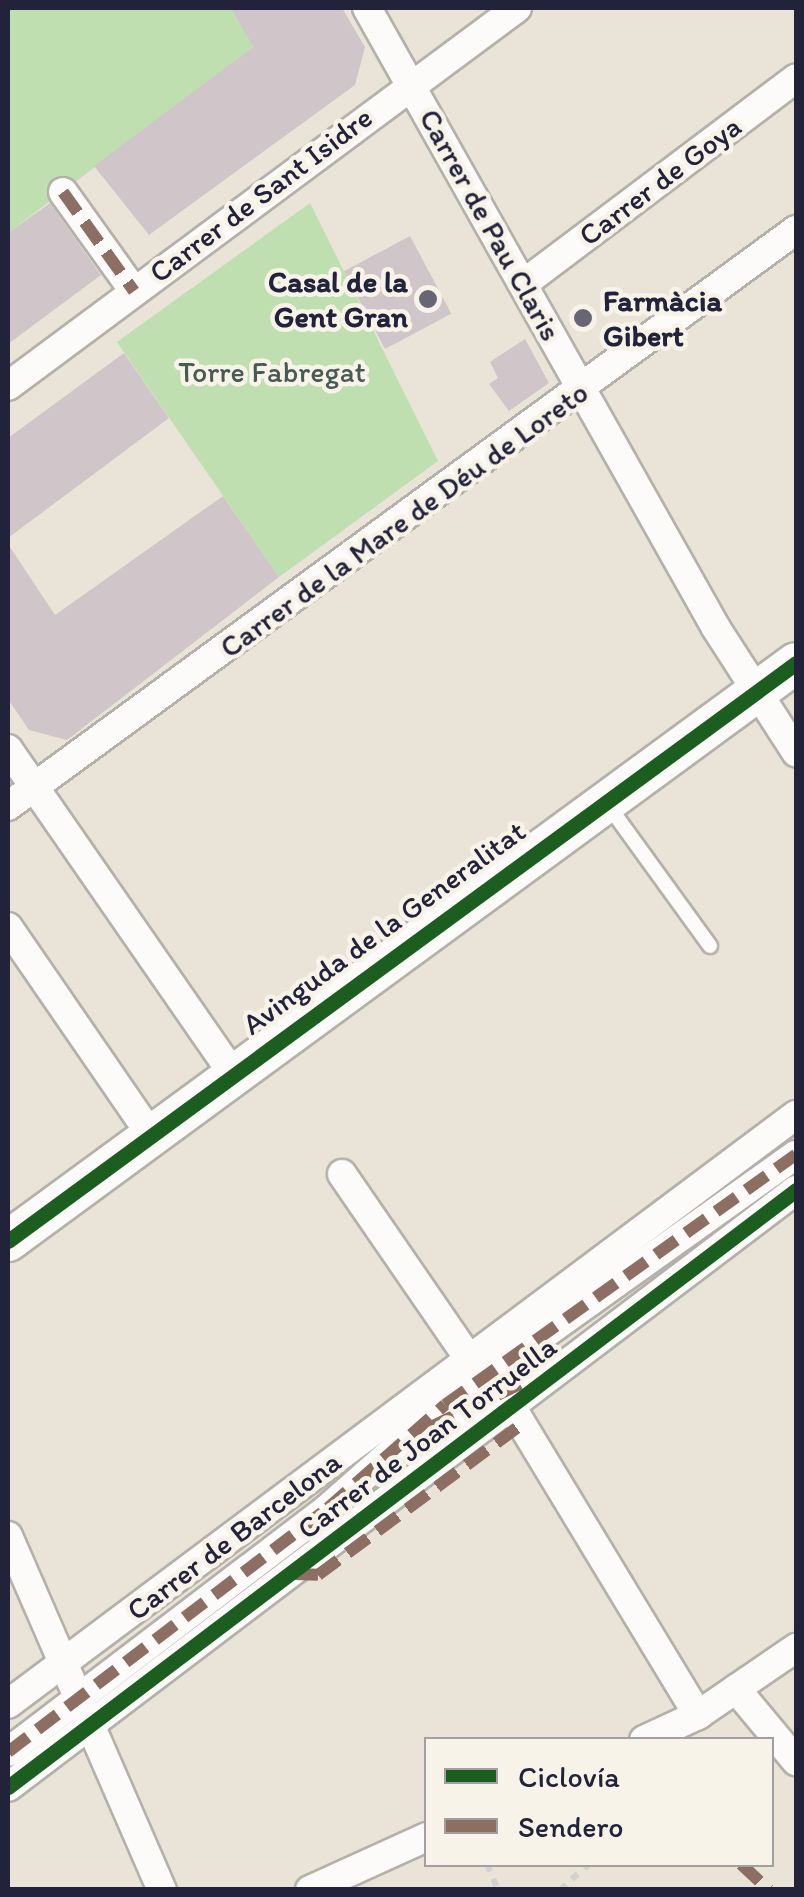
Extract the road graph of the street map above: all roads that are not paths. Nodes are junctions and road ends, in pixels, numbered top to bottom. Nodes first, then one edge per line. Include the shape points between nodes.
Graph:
1 (367, 8) edge
2 (517, 8) edge
3 (796, 78) edge
4 (410, 84) junction
5 (63, 192) dead end
6 (796, 230) edge
7 (523, 284) junction
8 (134, 291) junction
9 (8, 386) edge
10 (583, 391) junction
11 (796, 663) edge
12 (755, 694) junction
13 (8, 749) edge
14 (796, 752) edge
15 (34, 787) junction
16 (604, 800) junction
17 (8, 806) edge
18 (8, 926) edge
19 (710, 946) dead end
20 (233, 1074) junction
21 (796, 1116) edge
22 (150, 1136) junction
23 (796, 1155) edge
24 (342, 1174) dead end
25 (770, 1196) edge
26 (8, 1241) edge
27 (470, 1360) junction
28 (543, 1371) dead end
29 (517, 1416) junction
30 (393, 1449) junction
31 (8, 1536) edge
32 (796, 1648) edge
33 (61, 1666) junction
34 (736, 1689) junction
35 (8, 1704) edge
36 (82, 1712) junction
37 (698, 1715) junction
38 (650, 1737) edge
39 (8, 1752) edge
40 (796, 1762) edge
41 (8, 1787) edge
42 (424, 1838) edge
43 (162, 1890) edge
44 (310, 1890) edge

1 - 4 street, Carrer de Pau Claris
2 - 4 street, Carrer de Sant Isidre
3 - 7 street, Carrer de Goya
4 - 7 street, Carrer de Pau Claris
4 - 8 street, Carrer de Sant Isidre
5 - 8 street
6 - 10 street, Carrer de la Mare de Déu de Loreto
7 - 10 street, Carrer de Pau Claris
8 - 9 street, Carrer de Sant Isidre
10 - 12 street, Carrer de Pau Claris
10 - 15 street, Carrer de la Mare de Déu de Loreto
11 - 12 main road, Avinguda de la Generalitat
12 - 14 street, Carrer de Pau Claris
12 - 16 main road, Avinguda de la Generalitat
13 - 15 street
15 - 17 street, Carrer de la Mare de Déu de Loreto
15 - 20 street
16 - 19 lane
16 - 20 main road, Avinguda de la Generalitat
18 - 22 street
20 - 22 main road, Avinguda de la Generalitat
21 - 27 street, Carrer de Barcelona
22 - 26 main road, Avinguda de la Generalitat
23 - 25 street
24 - 27 street
25 - 29 street, Carrer de Joan Torruella
25 - 30 street via 723,1197
27 - 33 street, Carrer de Barcelona
28 - 30 street
29 - 36 street, Carrer de Joan Torruella via 294,1574
29 - 37 street
30 - 36 street
31 - 33 street
32 - 34 street
33 - 35 street, Carrer de Barcelona
33 - 36 street
34 - 37 street
34 - 40 street
36 - 39 street
36 - 41 street
36 - 43 street
37 - 38 street
42 - 44 street

